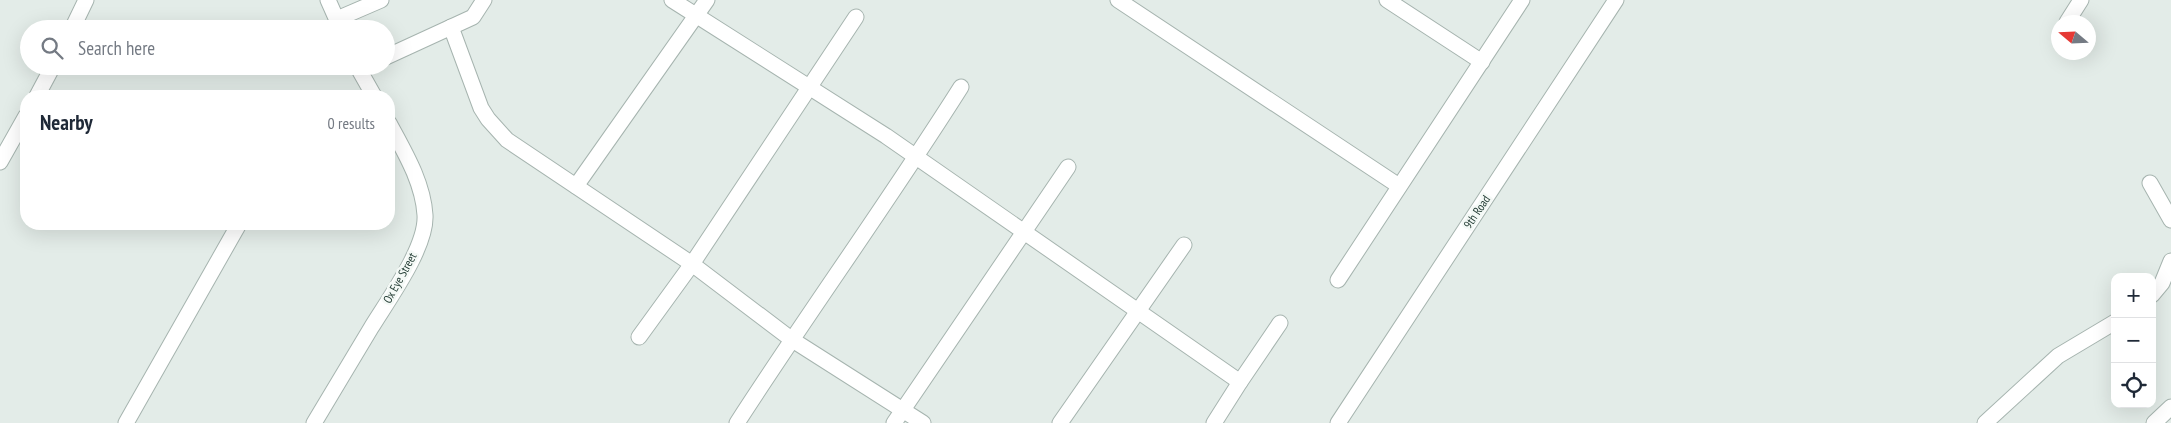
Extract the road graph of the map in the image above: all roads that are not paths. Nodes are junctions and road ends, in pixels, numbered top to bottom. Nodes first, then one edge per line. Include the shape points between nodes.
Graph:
1 (86, 0) edge
2 (328, 0) edge
3 (381, 0) edge
4 (484, 0) edge
5 (672, 0) edge
6 (707, 0) edge
7 (1118, 0) edge
8 (1387, 0) edge
9 (1522, 0) edge
10 (1616, 0) edge
11 (2081, 0) edge
12 (2071, 15) edge
13 (696, 16) junction
14 (856, 17) dead end
15 (76, 20) edge
16 (337, 20) edge
17 (346, 20) edge
18 (452, 27) junction
19 (395, 53) edge
20 (1482, 62) junction
21 (48, 75) edge
22 (365, 75) edge
23 (809, 87) junction
24 (961, 87) dead end
25 (41, 90) edge
26 (371, 90) edge
27 (20, 127) edge
28 (395, 134) edge
29 (916, 157) junction
30 (0, 162) edge
31 (1068, 167) dead end
32 (2150, 182) dead end
33 (576, 186) junction
34 (1399, 186) junction
35 (2171, 220) edge
36 (236, 230) edge
37 (1024, 230) junction
38 (1184, 245) dead end
39 (2171, 261) edge
40 (692, 264) junction
41 (1338, 280) dead end
42 (2156, 290) edge
43 (1137, 312) junction
44 (1280, 324) dead end
45 (2111, 324) edge
46 (639, 338) dead end
47 (791, 340) junction
48 (1240, 382) junction
49 (2171, 407) edge
50 (903, 410) junction
51 (126, 423) edge
52 (314, 423) edge
53 (737, 423) edge
54 (894, 423) edge
55 (923, 423) edge
56 (1060, 423) edge
57 (1214, 423) edge
58 (1338, 423) edge
59 (1985, 423) edge
60 (2154, 423) edge

1 - 15 street
2 - 16 street
3 - 17 street
4 - 18 street via 473,17
5 - 13 street
6 - 13 street
7 - 34 street
8 - 20 street
9 - 20 street
10 - 58 street, 9th Road
11 - 12 street
13 - 23 street
13 - 33 street
14 - 23 street
18 - 19 street
18 - 33 street via 488,120 507,140
20 - 34 street
21 - 25 street
22 - 26 street
23 - 29 street
23 - 40 street
24 - 29 street
27 - 30 street
28 - 52 street, Ox Eye Street via 420,187 425,216 422,237 406,270
29 - 37 street
29 - 47 street
31 - 37 street
32 - 35 street
33 - 40 street
34 - 41 street
36 - 51 street
37 - 43 street
37 - 50 street
38 - 43 street
39 - 42 street
40 - 46 street
40 - 47 street
43 - 48 street
43 - 56 street
44 - 48 street
45 - 59 street via 2058,356
47 - 50 street
47 - 53 street
48 - 57 street
49 - 60 street
50 - 54 street
50 - 55 street

